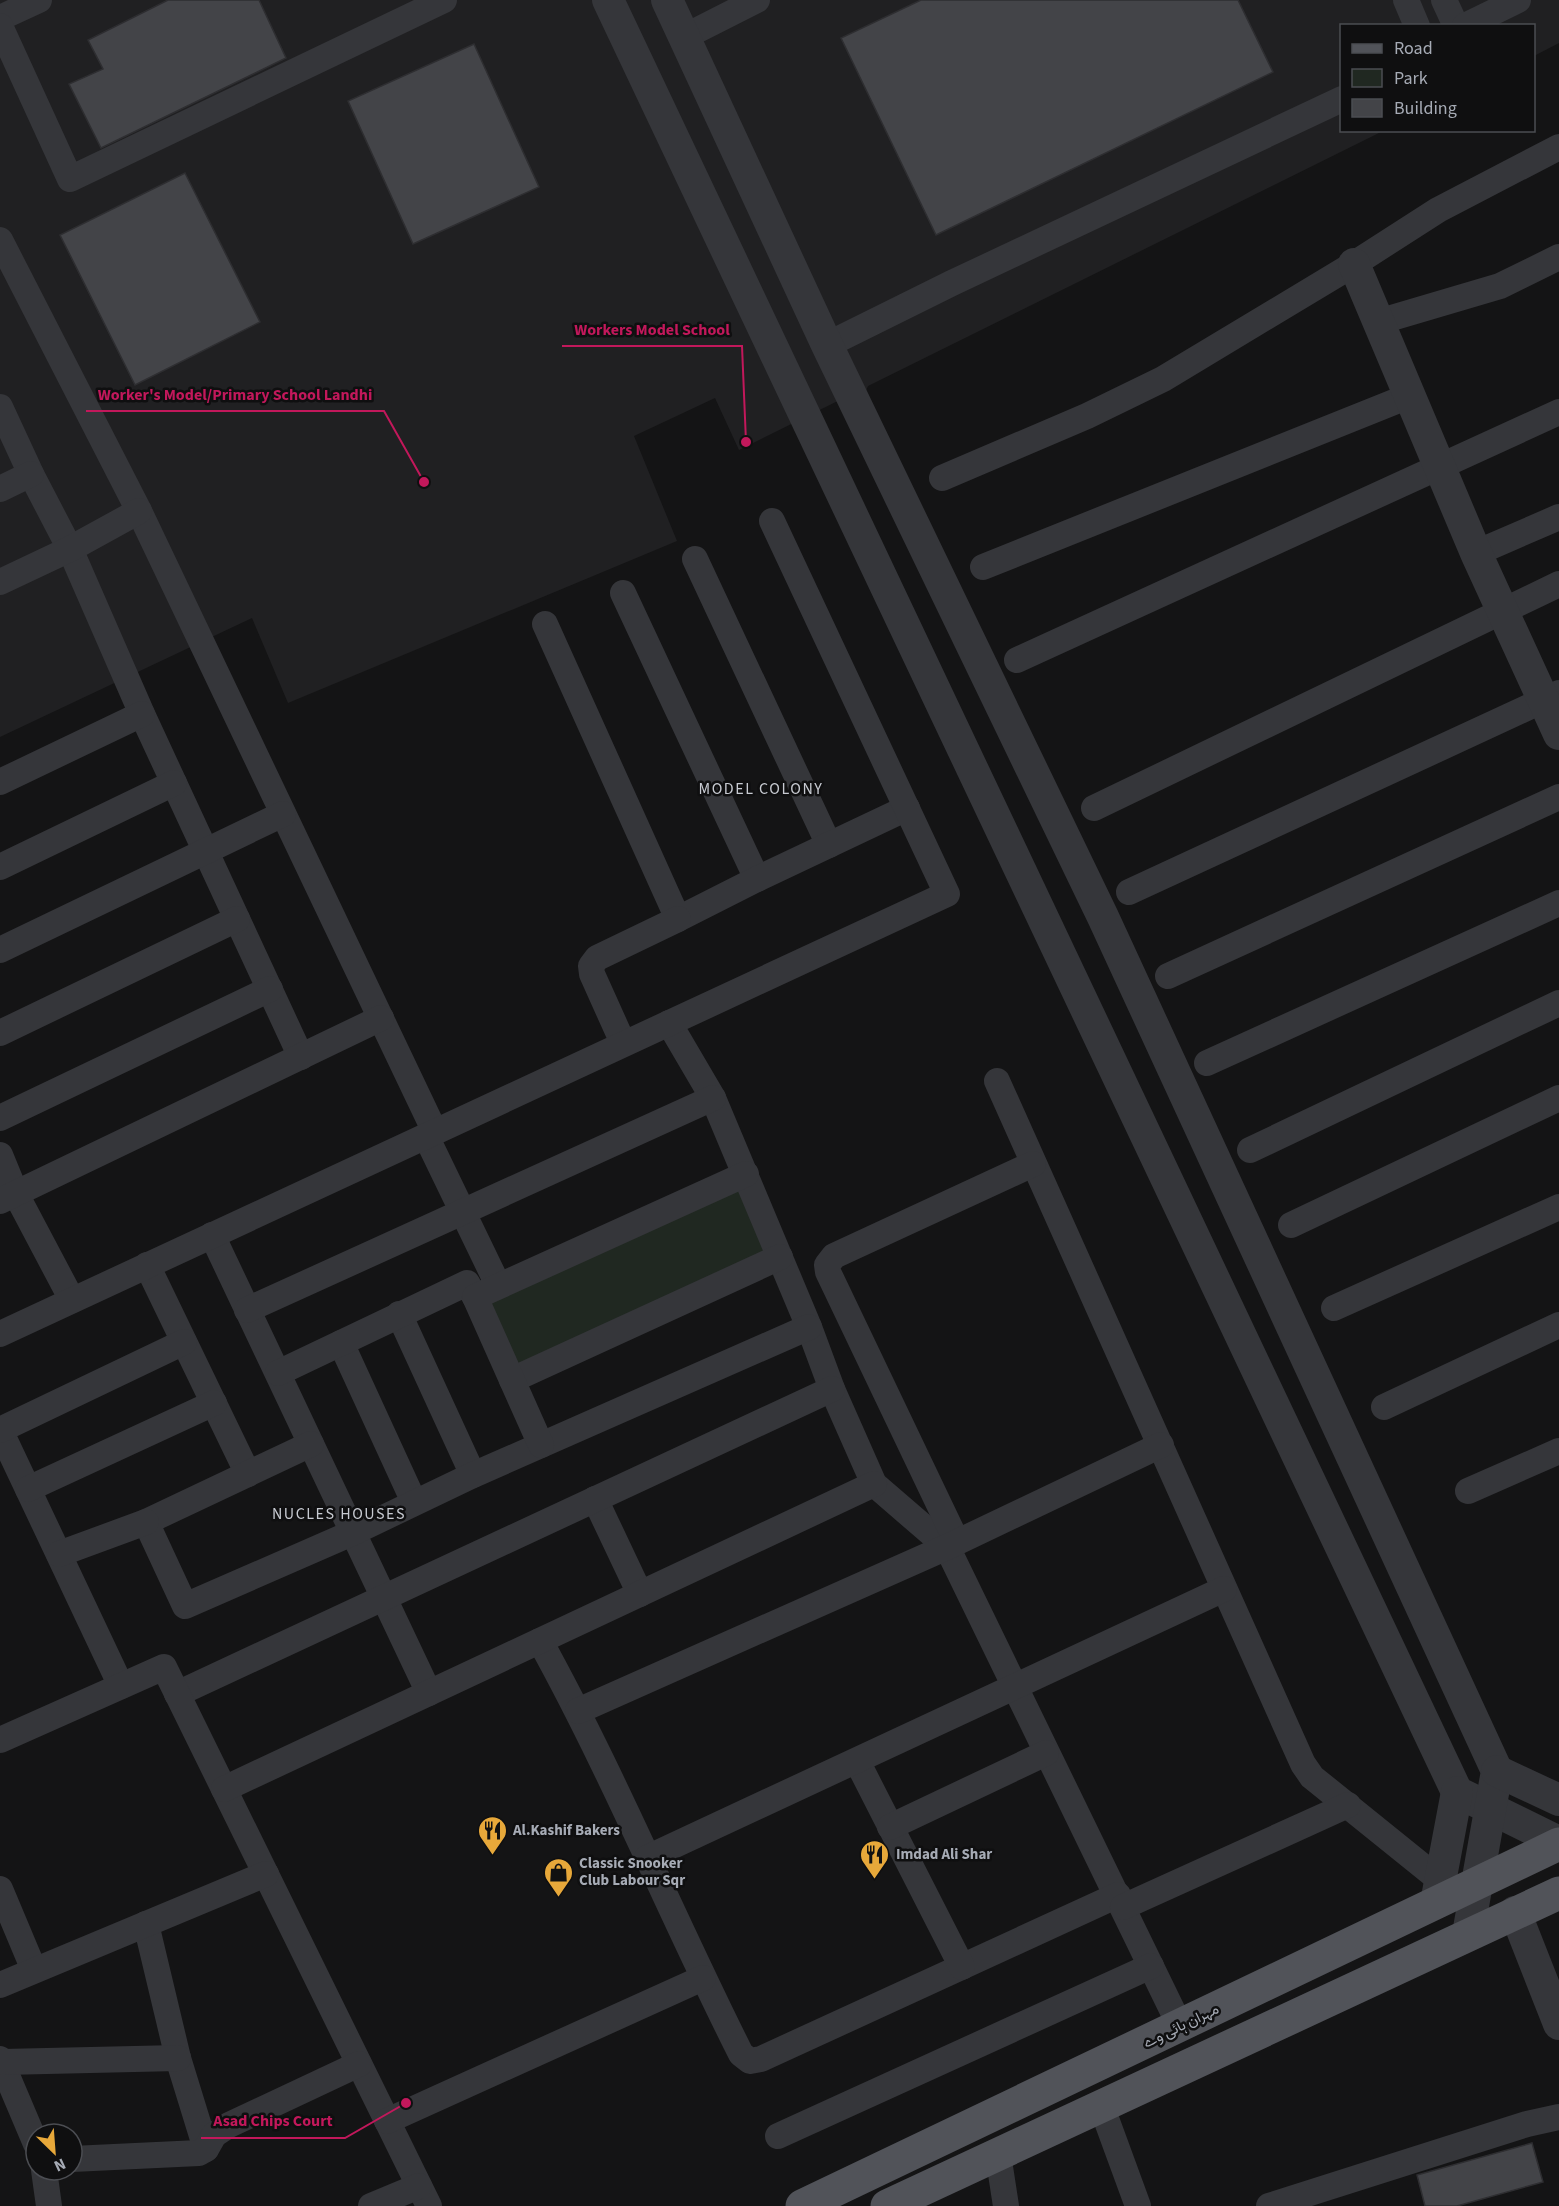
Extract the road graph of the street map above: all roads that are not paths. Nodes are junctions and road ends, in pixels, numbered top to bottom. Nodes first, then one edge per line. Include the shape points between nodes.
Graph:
1 (39, 0) edge
2 (444, 0) edge
3 (608, 0) edge
4 (667, 0) edge
5 (1406, 0) edge
6 (1444, 0) edge
7 (1518, 0) edge
8 (747, 2) edge
9 (0, 18) edge
10 (1416, 24) edge
11 (1455, 24) edge
12 (1469, 24) edge
13 (0, 26) edge
14 (684, 37) junction
15 (1340, 99) edge
16 (1559, 147) edge
17 (0, 240) edge
18 (1559, 257) edge
19 (1354, 264) junction
20 (1378, 322) junction
21 (827, 345) junction
22 (1409, 396) junction
23 (1, 411) edge
24 (1559, 412) edge
25 (1438, 468) junction
26 (31, 474) junction
27 (942, 478) dead end
28 (0, 489) edge
29 (139, 511) junction
30 (1559, 517) edge
31 (772, 521) dead end
32 (70, 549) junction
33 (1476, 554) junction
34 (695, 559) dead end
35 (983, 567) dead end
36 (0, 582) edge
37 (1559, 584) edge
38 (623, 593) dead end
39 (1501, 611) junction
40 (545, 624) dead end
41 (1017, 660) dead end
42 (1551, 696) edge
43 (142, 714) junction
44 (1559, 734) edge
45 (0, 782) edge
46 (174, 783) junction
47 (1559, 797) edge
48 (907, 808) junction
49 (1094, 808) dead end
50 (283, 814) junction
51 (829, 844) junction
52 (207, 851) junction
53 (0, 867) edge
54 (757, 879) junction
55 (1130, 892) dead end
56 (1559, 903) edge
57 (237, 919) junction
58 (678, 919) junction
59 (0, 950) edge
60 (1168, 976) dead end
61 (270, 989) junction
62 (1559, 1003) edge
63 (381, 1018) junction
64 (669, 1023) junction
65 (0, 1033) edge
66 (623, 1043) junction
67 (301, 1057) junction
68 (1207, 1063) dead end
69 (997, 1081) dead end
70 (713, 1098) junction
71 (1559, 1098) edge
72 (0, 1118) edge
73 (430, 1134) junction
74 (1250, 1150) dead end
75 (0, 1155) edge
76 (1034, 1164) junction
77 (746, 1174) junction
78 (8, 1198) edge
79 (1559, 1207) edge
80 (462, 1211) junction
81 (1291, 1225) dead end
82 (212, 1235) junction
83 (780, 1257) junction
84 (147, 1265) junction
85 (498, 1285) junction
86 (475, 1297) junction
87 (72, 1300) junction
88 (1334, 1308) dead end
89 (247, 1310) junction
90 (399, 1314) junction
91 (1559, 1325) edge
92 (809, 1327) junction
93 (0, 1334) edge
94 (184, 1342) junction
95 (341, 1343) junction
96 (278, 1373) junction
97 (512, 1380) junction
98 (832, 1389) junction
99 (214, 1403) junction
100 (1384, 1407) dead end
101 (0, 1430) edge
102 (311, 1444) junction
103 (541, 1445) junction
104 (1161, 1445) junction
105 (1559, 1451) edge
106 (248, 1474) junction
107 (473, 1475) junction
108 (874, 1484) junction
109 (28, 1489) junction
110 (1468, 1491) dead end
111 (596, 1500) junction
112 (414, 1502) junction
113 (146, 1522) junction
114 (352, 1533) junction
115 (952, 1544) junction
116 (58, 1554) junction
117 (1224, 1589) junction
118 (640, 1594) junction
119 (386, 1598) junction
120 (540, 1641) junction
121 (121, 1686) junction
122 (1016, 1687) junction
123 (429, 1693) junction
124 (177, 1694) junction
125 (578, 1711) junction
126 (0, 1740) edge
127 (1046, 1753) junction
128 (857, 1761) junction
129 (1497, 1771) junction
130 (224, 1789) junction
131 (1457, 1792) junction
132 (1559, 1800) edge
133 (1348, 1805) junction
134 (1491, 1807) junction
135 (890, 1827) junction
136 (1559, 1843) edge
137 (647, 1858) junction
138 (266, 1874) junction
139 (1477, 1883) junction
140 (0, 1890) edge
141 (1438, 1892) junction
142 (1559, 1893) edge
143 (1121, 1901) junction
144 (1515, 1912) junction
145 (146, 1924) junction
146 (1468, 1934) junction
147 (1151, 1966) junction
148 (962, 1967) junction
149 (34, 1970) junction
150 (703, 1978) junction
151 (0, 1985) edge
152 (1559, 2024) edge
153 (1180, 2026) junction
154 (178, 2058) junction
155 (1, 2061) edge
156 (359, 2064) junction
157 (1101, 2105) junction
158 (1559, 2117) edge
159 (387, 2121) junction
160 (27, 2122) edge
161 (778, 2136) dead end
162 (206, 2149) junction
163 (998, 2154) junction
164 (84, 2158) edge
165 (46, 2182) edge
166 (424, 2196) edge
167 (49, 2206) edge
168 (371, 2206) edge
169 (802, 2206) edge
170 (887, 2206) edge
171 (1006, 2206) edge
172 (1138, 2206) edge
173 (1269, 2206) edge

1 - 9 street
2 - 13 street via 70,178
3 - 131 street
4 - 14 street
5 - 10 street
6 - 11 street
7 - 12 street
8 - 14 street
14 - 21 street
15 - 21 street
16 - 19 street via 1438,210
17 - 29 street
18 - 20 street via 1500,286
19 - 20 street
19 - 27 street via 1163,379
20 - 22 street
21 - 129 street via 1103,917
22 - 25 street
22 - 35 street
23 - 26 street
24 - 25 street
25 - 33 street
25 - 41 street
26 - 28 street
26 - 32 street
29 - 32 street
29 - 50 street
30 - 33 street
31 - 48 street
32 - 36 street
32 - 43 street
33 - 39 street
34 - 51 street
37 - 39 street
38 - 54 street
39 - 42 street
39 - 49 street
40 - 58 street
42 - 44 street
42 - 55 street
43 - 45 street
43 - 46 street
46 - 52 street
46 - 53 street
47 - 60 street
48 - 51 street
48 - 64 street via 947,894
50 - 52 street
50 - 63 street
51 - 54 street
52 - 57 street
52 - 59 street
54 - 58 street
56 - 68 street
57 - 61 street
57 - 65 street
58 - 66 street via 597,958 591,966
61 - 67 street
61 - 72 street
62 - 74 street
63 - 67 street
63 - 73 street
64 - 66 street
64 - 70 street
66 - 73 street
67 - 78 street
69 - 76 street
70 - 77 street
70 - 80 street
71 - 81 street
73 - 80 street
73 - 82 street
75 - 78 street
76 - 104 street
76 - 115 street via 834,1256 827,1265
77 - 83 street
77 - 85 street
78 - 87 street
79 - 88 street
80 - 85 street
80 - 89 street
82 - 84 street
82 - 89 street
83 - 92 street
83 - 97 street
84 - 87 street
84 - 94 street
85 - 86 street
86 - 90 street via 467,1283
86 - 97 street
87 - 93 street
89 - 96 street
90 - 95 street
90 - 107 street
91 - 100 street
92 - 98 street
92 - 103 street
94 - 99 street
94 - 101 street
95 - 96 street
95 - 112 street
96 - 102 street
97 - 103 street
98 - 108 street
98 - 111 street
99 - 106 street
99 - 109 street
101 - 109 street
102 - 106 street
102 - 114 street
103 - 107 street
104 - 115 street
104 - 117 street
105 - 110 street
106 - 113 street
107 - 112 street
108 - 115 street
108 - 118 street
109 - 116 street
111 - 118 street
111 - 119 street
112 - 114 street
113 - 114 street via 185,1606
113 - 116 street
114 - 119 street
115 - 122 street
115 - 125 street
116 - 121 street
117 - 122 street
117 - 133 street via 1303,1764 1312,1777
118 - 120 street
119 - 123 street
119 - 124 street
120 - 123 street
120 - 125 street
121 - 124 street via 164,1667
121 - 126 street
122 - 127 street
122 - 128 street
123 - 130 street
124 - 130 street
125 - 137 street
127 - 135 street
127 - 143 street
128 - 135 street
128 - 137 street
129 - 132 street
129 - 134 street
130 - 138 street
131 - 134 street
131 - 141 street
133 - 141 street
133 - 143 street
134 - 136 street
134 - 139 street
135 - 148 street
136 - 139 main road, مہران ہائی وے
137 - 150 street
138 - 145 street
138 - 156 street
139 - 141 main road, مہران ہائی وے
139 - 146 street
140 - 149 street
141 - 153 main road, مہران ہائی وے
142 - 144 main road
143 - 147 street
143 - 148 street
144 - 146 main road
144 - 152 street
145 - 149 street
145 - 154 street
146 - 157 main road
147 - 153 street
147 - 161 street
148 - 150 street via 750,2061 741,2054
149 - 151 street
150 - 159 street
153 - 169 main road, مہران ہائی وے
154 - 155 street
154 - 162 street
155 - 160 street
156 - 159 street
156 - 162 street via 229,2125 214,2135
157 - 163 main road
157 - 172 street
158 - 173 street
159 - 166 street
162 - 164 street via 199,2153
163 - 170 main road
163 - 171 street
165 - 167 street
166 - 168 street

